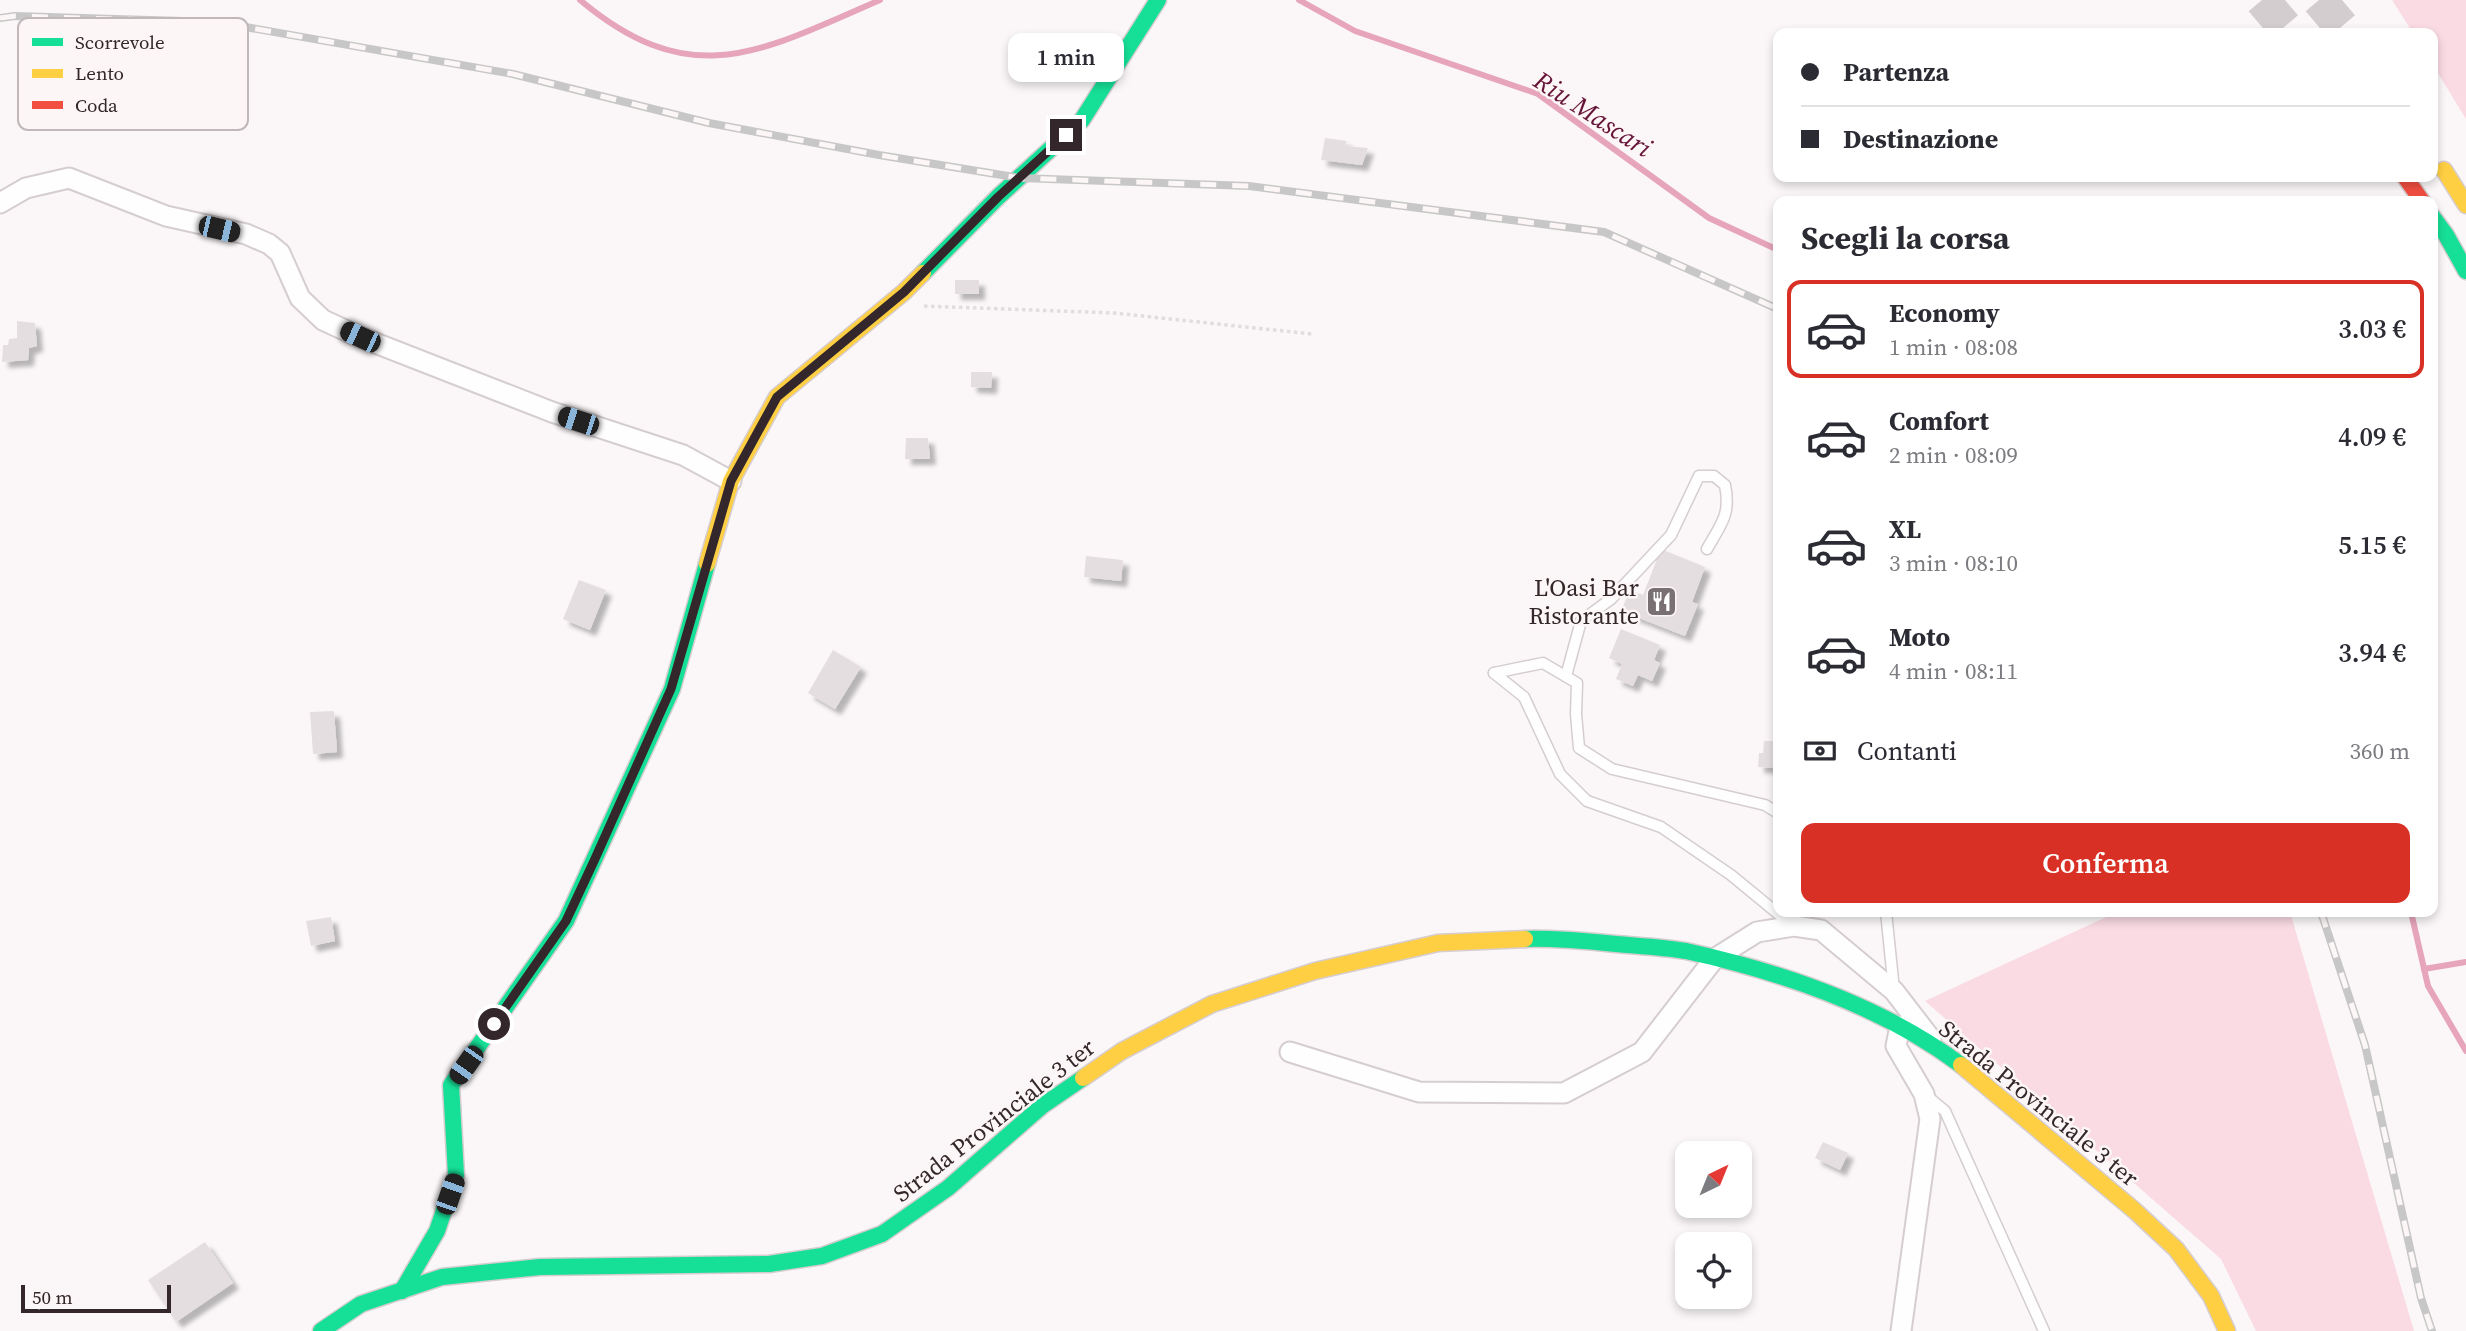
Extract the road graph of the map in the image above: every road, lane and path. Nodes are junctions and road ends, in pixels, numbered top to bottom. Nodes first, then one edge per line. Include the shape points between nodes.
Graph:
1 (1158, 0) edge
2 (2444, 170) dead end
3 (0, 203) edge
4 (2466, 205) edge
5 (2438, 224) edge
6 (2466, 271) edge
7 (887, 307) junction
8 (1312, 334) dead end
9 (731, 481) junction
10 (1707, 549) dead end
11 (1566, 676) junction
12 (1773, 810) edge
13 (1773, 909) edge
14 (1783, 917) edge
15 (1887, 917) edge
16 (1794, 926) junction
17 (1714, 959) junction
18 (1894, 991) junction
19 (1900, 1026) junction
20 (1936, 1046) junction
21 (1290, 1052) dead end
22 (1924, 1094) junction
23 (402, 1291) junction
24 (321, 1331) edge
25 (1901, 1331) edge
26 (2044, 1331) edge
27 (2227, 1331) edge

1 - 7 main road via 1082,120
2 - 4 main road
3 - 9 street via 26,188 69,178 166,216 246,234 280,254 300,298 323,320 552,412 683,455
5 - 6 main road
7 - 8 path via 1114,313
7 - 9 main road via 777,397
9 - 23 main road via 671,689 566,921 451,1085 456,1175 438,1231
10 - 11 lane via 1729,504 1725,485 1714,476 1699,476 1671,535 1611,599 1581,621
11 - 12 lane via 1577,683 1579,748 1612,769
11 - 13 lane via 1544,663 1494,673 1524,696 1560,774 1587,801 1661,827
14 - 16 lane
15 - 18 lane
16 - 17 street via 1757,932
16 - 18 street via 1821,930
17 - 19 main road, Strada Provinciale 3 ter via 1793,980
17 - 21 street via 1642,1052 1564,1093 1419,1092
17 - 23 main road, Strada Provinciale 3 ter via 1685,951 1556,939 1438,943 1315,971 1212,1004 1122,1051 1042,1106 948,1188 882,1234 822,1256 769,1265 540,1267 442,1278
18 - 20 street
19 - 20 main road, Strada Provinciale 3 ter
19 - 22 street via 1896,1046
20 - 27 main road, Strada Provinciale 3 ter via 2176,1249 2211,1296
22 - 25 street via 1930,1119
22 - 26 lane via 1945,1111
23 - 24 main road, Strada Provinciale 3 ter via 361,1304

